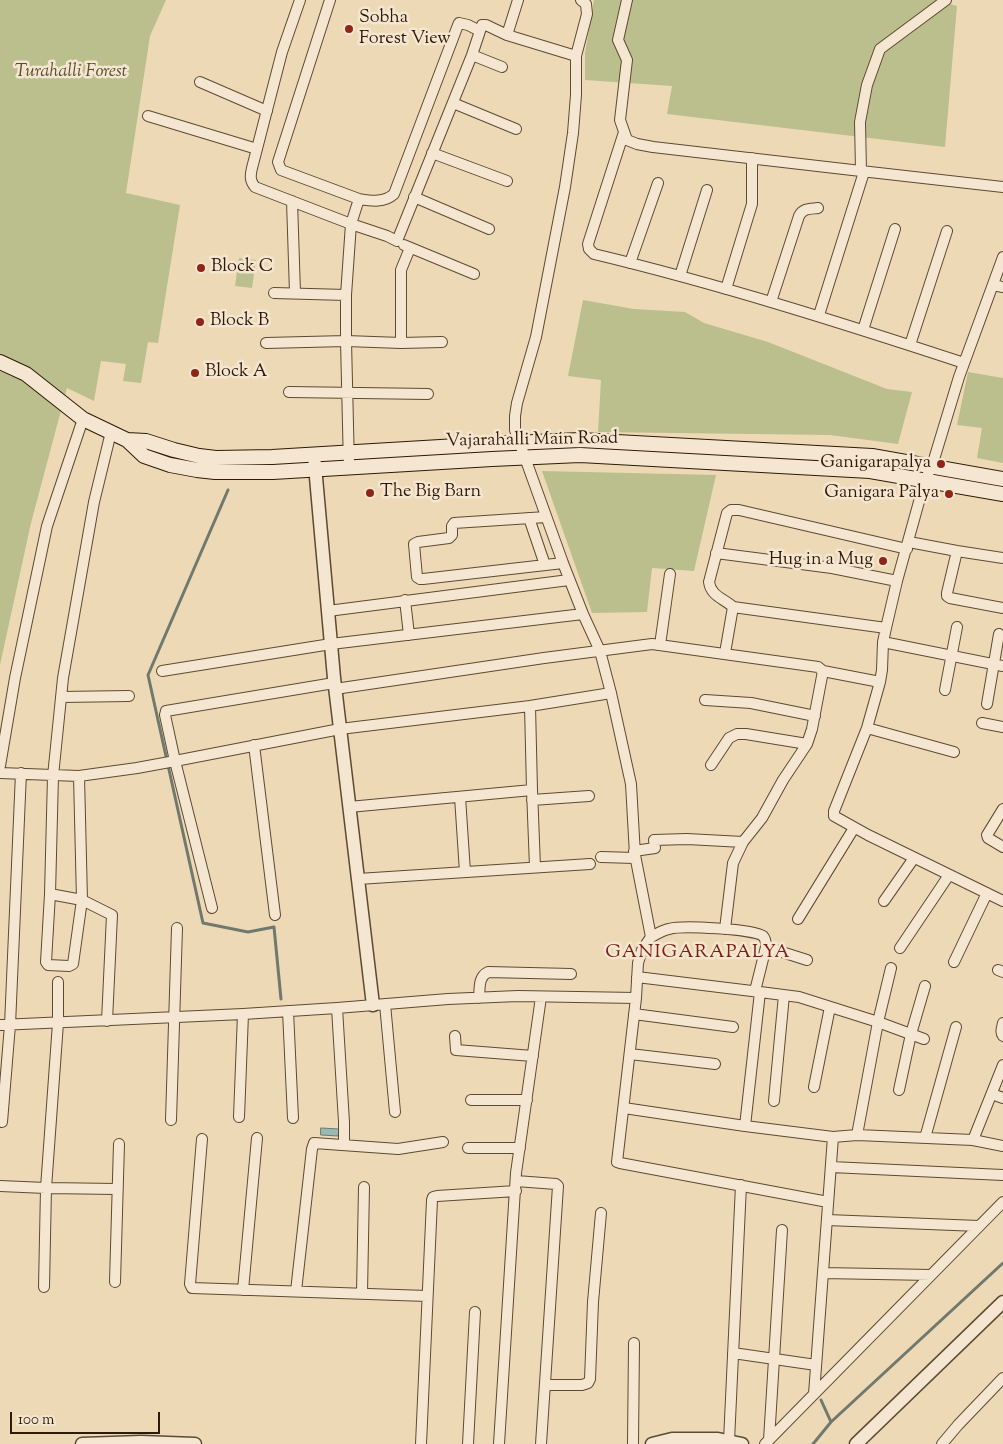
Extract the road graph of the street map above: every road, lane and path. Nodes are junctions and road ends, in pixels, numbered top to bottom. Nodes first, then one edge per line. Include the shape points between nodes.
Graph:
1 (300, 0) edge
2 (330, 0) edge
3 (518, 0) edge
4 (582, 0) edge
5 (627, 0) edge
6 (946, 0) edge
7 (480, 31) junction
8 (507, 35) junction
9 (472, 55) junction
10 (576, 56) junction
11 (502, 67) dead end
12 (200, 82) dead end
13 (453, 103) junction
14 (267, 111) junction
15 (148, 116) dead end
16 (516, 129) dead end
17 (624, 132) junction
18 (257, 148) junction
19 (432, 153) junction
20 (752, 158) junction
21 (863, 172) junction
22 (507, 181) dead end
23 (658, 183) dead end
24 (1003, 186) edge
25 (707, 190) dead end
26 (414, 197) junction
27 (359, 200) junction
28 (292, 201) junction
29 (818, 208) dead end
30 (351, 224) junction
31 (489, 229) dead end
32 (895, 229) dead end
33 (947, 231) dead end
34 (397, 241) junction
35 (410, 248) junction
36 (1003, 256) edge
37 (630, 263) junction
38 (474, 274) dead end
39 (680, 276) junction
40 (998, 286) edge
41 (726, 289) junction
42 (274, 293) dead end
43 (295, 293) junction
44 (346, 295) junction
45 (771, 302) junction
46 (819, 315) junction
47 (863, 330) junction
48 (346, 341) junction
49 (442, 342) dead end
50 (266, 343) dead end
51 (401, 343) junction
52 (910, 345) junction
53 (0, 362) edge
54 (964, 363) junction
55 (289, 392) dead end
56 (347, 392) junction
57 (428, 394) dead end
58 (83, 419) junction
59 (111, 432) junction
60 (127, 440) junction
61 (519, 443) junction
62 (348, 453) junction
63 (314, 455) junction
64 (525, 457) junction
65 (932, 466) junction
66 (349, 467) junction
67 (315, 470) junction
68 (1003, 478) edge
69 (925, 480) junction
70 (1003, 494) edge
71 (546, 517) junction
72 (529, 518) junction
73 (908, 546) junction
74 (958, 551) junction
75 (716, 553) junction
76 (1003, 558) edge
77 (562, 563) junction
78 (545, 565) junction
79 (670, 574) dead end
80 (569, 580) junction
81 (897, 581) junction
82 (405, 600) junction
83 (733, 607) junction
84 (1003, 608) edge
85 (328, 611) junction
86 (583, 614) junction
87 (957, 627) dead end
88 (886, 628) junction
89 (999, 634) dead end
90 (409, 635) junction
91 (883, 642) junction
92 (331, 644) junction
93 (660, 645) junction
94 (600, 651) junction
95 (725, 653) junction
96 (952, 655) junction
97 (998, 665) edge
98 (162, 671) dead end
99 (823, 671) junction
100 (880, 682) junction
101 (335, 686) junction
102 (945, 690) dead end
103 (612, 693) junction
104 (129, 696) dead end
105 (61, 697) junction
106 (705, 700) dead end
107 (987, 704) dead end
108 (530, 706) junction
109 (815, 716) junction
110 (982, 723) dead end
111 (1003, 727) edge
112 (867, 728) junction
113 (340, 729) junction
114 (806, 744) junction
115 (254, 745) junction
116 (954, 752) dead end
117 (175, 761) junction
118 (710, 764) dead end
119 (0, 766) edge
120 (0, 772) edge
121 (21, 773) junction
122 (53, 776) junction
123 (80, 776) junction
124 (532, 795) junction
125 (589, 796) dead end
126 (460, 797) junction
127 (349, 807) junction
128 (1003, 809) edge
129 (854, 828) junction
130 (743, 842) junction
131 (1003, 847) edge
132 (635, 855) junction
133 (601, 857) dead end
134 (914, 858) junction
135 (590, 864) dead end
136 (535, 867) junction
137 (465, 872) junction
138 (949, 875) junction
139 (358, 879) junction
140 (987, 893) junction
141 (50, 894) junction
142 (82, 900) junction
143 (884, 901) dead end
144 (1003, 901) edge
145 (212, 908) dead end
146 (276, 914) dead end
147 (798, 919) dead end
148 (177, 928) dead end
149 (725, 929) junction
150 (651, 937) junction
151 (766, 947) junction
152 (900, 948) dead end
153 (807, 960) dead end
154 (954, 962) dead end
155 (891, 968) dead end
156 (570, 974) dead end
157 (637, 977) junction
158 (58, 982) dead end
159 (925, 986) dead end
160 (758, 992) junction
161 (784, 995) junction
162 (541, 997) junction
163 (480, 998) junction
164 (636, 998) junction
165 (379, 1005) junction
166 (830, 1007) junction
167 (337, 1008) junction
168 (288, 1011) junction
169 (243, 1014) junction
170 (634, 1014) junction
171 (174, 1018) junction
172 (107, 1021) junction
173 (878, 1022) junction
174 (58, 1023) junction
175 (1003, 1024) edge
176 (5, 1025) edge
177 (733, 1027) dead end
178 (956, 1027) dead end
179 (911, 1034) junction
180 (456, 1036) dead end
181 (1003, 1036) edge
182 (924, 1039) dead end
183 (630, 1054) junction
184 (533, 1056) junction
185 (715, 1064) dead end
186 (1003, 1065) edge
187 (814, 1087) dead end
188 (899, 1090) dead end
189 (992, 1094) junction
190 (1003, 1098) edge
191 (471, 1100) dead end
192 (527, 1100) junction
193 (774, 1101) dead end
194 (624, 1108) junction
195 (395, 1112) dead end
196 (239, 1117) dead end
197 (293, 1118) dead end
198 (171, 1120) dead end
199 (2, 1122) dead end
200 (745, 1126) junction
201 (857, 1135) junction
202 (833, 1137) junction
203 (257, 1138) dead end
204 (925, 1138) junction
205 (202, 1139) dead end
206 (973, 1140) junction
207 (443, 1142) dead end
208 (119, 1144) dead end
209 (344, 1145) junction
210 (1003, 1146) edge
211 (468, 1148) dead end
212 (520, 1148) junction
213 (831, 1167) junction
214 (1003, 1175) edge
215 (741, 1185) junction
216 (0, 1186) edge
217 (516, 1186) junction
218 (364, 1187) dead end
219 (46, 1188) junction
220 (118, 1189) junction
221 (828, 1202) junction
222 (1003, 1202) edge
223 (600, 1213) dead end
224 (827, 1220) junction
225 (979, 1226) junction
226 (782, 1230) dead end
227 (823, 1273) junction
228 (931, 1274) junction
229 (115, 1282) dead end
230 (44, 1287) dead end
231 (243, 1290) junction
232 (296, 1292) junction
233 (362, 1294) junction
234 (427, 1296) junction
235 (1003, 1302) edge
236 (475, 1312) dead end
237 (634, 1343) dead end
238 (733, 1353) junction
239 (774, 1359) junction
240 (816, 1365) junction
241 (1003, 1378) edge
242 (546, 1385) junction
243 (814, 1394) junction
244 (728, 1441) junction
245 (767, 1442) edge
246 (82, 1444) edge
247 (195, 1444) edge
248 (421, 1444) edge
249 (468, 1444) edge
250 (499, 1444) edge
251 (541, 1444) edge
252 (633, 1444) edge
253 (652, 1444) edge
254 (742, 1444) edge
255 (856, 1444) edge
256 (942, 1444) edge

1 - 14 street
2 - 27 street via 278,162 281,170
3 - 8 street
4 - 10 street via 587,14
5 - 17 street via 618,40 628,60 620,120
6 - 21 street via 880,49 867,85 860,122
7 - 8 street via 486,25
7 - 9 street
7 - 27 street via 463,23 458,25 394,194 383,200
8 - 10 street
9 - 11 street
9 - 13 street
10 - 61 street via 573,133 567,178 536,337 517,403 515,430
12 - 14 street
13 - 16 street
13 - 19 street
14 - 18 street
15 - 18 street
17 - 20 street via 627,140 637,144
17 - 37 street via 588,244 594,254
18 - 28 street via 251,182 255,188
19 - 22 street
19 - 26 street
20 - 21 street
20 - 41 street via 752,204
21 - 24 street
21 - 46 street
23 - 37 street
25 - 39 street
26 - 31 street
26 - 34 street
27 - 30 street
28 - 30 street
28 - 43 street
29 - 45 street via 805,209 798,216
30 - 34 street
30 - 44 street
32 - 47 street
33 - 52 street
34 - 35 street
35 - 38 street
35 - 51 street via 401,270
36 - 40 street
37 - 39 street
39 - 41 street
40 - 54 street
41 - 45 street
42 - 43 street
43 - 44 street
44 - 48 street
45 - 46 street
46 - 47 street
47 - 52 street
48 - 50 street
48 - 51 street
48 - 56 street
49 - 51 street
52 - 54 street
53 - 58 main road, Vajarahalli Main Road via 26,374
54 - 65 street
55 - 56 street
56 - 57 street
56 - 62 street
58 - 59 main road, Vajarahalli Main Road
58 - 119 street via 47,526 14,678
59 - 60 main road, Vajarahalli Main Road
59 - 105 street via 94,502
60 - 63 main road, Vajarahalli Main Road via 146,441 216,458
60 - 67 main road, Vajarahalli Main Road via 144,456 197,470 242,473
61 - 62 main road, Vajarahalli Main Road
61 - 64 street
61 - 65 main road, Vajarahalli Main Road via 580,440 828,453
62 - 63 main road, Vajarahalli Main Road
62 - 66 street
63 - 67 street
64 - 66 main road, Vajarahalli Main Road
64 - 69 main road, Vajarahalli Main Road via 580,455 827,468
64 - 71 street
65 - 68 main road, Vajarahalli Main Road
65 - 69 street
66 - 67 main road, Vajarahalli Main Road
67 - 85 street
69 - 70 main road, Vajarahalli Main Road
69 - 73 street
71 - 72 street
71 - 77 street
72 - 78 street
72 - 78 street via 454,523 449,538 415,543 418,576 423,579
73 - 74 street
73 - 75 street via 732,510 727,513
73 - 81 street
74 - 76 street
74 - 84 street via 947,596
75 - 81 street via 832,568
75 - 83 street via 710,589
77 - 78 street
77 - 80 street
79 - 93 street
80 - 82 street
80 - 86 street
81 - 88 street
82 - 85 street
82 - 90 street
83 - 88 street
83 - 95 street
85 - 92 street
86 - 90 street
86 - 94 street
87 - 96 street
88 - 91 street
89 - 97 street
90 - 92 street
91 - 96 street
91 - 100 street
92 - 98 street
92 - 101 street
93 - 94 street
93 - 95 street
94 - 101 street
94 - 103 street
95 - 99 street via 818,667
96 - 97 street
96 - 102 street
97 - 107 street
99 - 100 street
99 - 109 street
100 - 112 street
101 - 113 street
101 - 117 street via 166,711
103 - 108 street
103 - 132 street via 631,784
104 - 105 street
105 - 122 street
106 - 109 street via 751,703
108 - 113 street
108 - 124 street
109 - 114 street
110 - 111 street
112 - 116 street
112 - 129 street via 834,811 834,816
113 - 115 street
113 - 127 street
114 - 118 street via 737,734 730,738
114 - 130 street via 762,818
115 - 117 street
115 - 146 street
117 - 123 street
117 - 145 street
120 - 121 street
121 - 122 street
121 - 176 street
122 - 123 street
122 - 141 street
123 - 142 street
124 - 125 street
124 - 126 street
124 - 136 street
126 - 127 street
126 - 137 street
127 - 139 street
128 - 131 street via 986,835
129 - 134 street
129 - 147 street
130 - 132 street via 687,838 654,840 655,848
130 - 149 street via 733,863
132 - 133 street
132 - 150 street
134 - 138 street
134 - 143 street
135 - 136 street
136 - 137 street
137 - 139 street
138 - 140 street
138 - 152 street
139 - 165 street
140 - 144 street
140 - 154 street
141 - 142 street
141 - 142 street via 48,965 73,964
142 - 172 street via 112,915
148 - 171 street
149 - 150 street via 670,928
149 - 151 street via 762,936
150 - 157 street via 642,950
151 - 153 street
151 - 160 street
155 - 173 street
156 - 163 street via 488,972 480,978
157 - 160 street
157 - 164 street
158 - 174 street
159 - 179 street
160 - 161 street
160 - 200 street
161 - 166 street
161 - 193 street
162 - 163 street
162 - 164 street
162 - 184 street
163 - 165 street
164 - 170 street
165 - 167 street
165 - 195 street
166 - 173 street
166 - 187 street
167 - 168 street
167 - 209 street
168 - 169 street
168 - 197 street
169 - 171 street
169 - 196 street
170 - 177 street
170 - 183 street
171 - 172 street
171 - 198 street
172 - 174 street
173 - 179 street
173 - 201 street
174 - 176 street
174 - 219 street
175 - 181 street
176 - 199 street
178 - 204 street
179 - 182 street
179 - 188 street
180 - 184 street via 456,1050
183 - 185 street
183 - 194 street
184 - 192 street
186 - 189 street
189 - 190 street
189 - 206 street
191 - 192 street
192 - 212 street
194 - 200 street
194 - 215 street via 617,1162
200 - 202 street
201 - 202 street
201 - 204 street
202 - 213 street
203 - 231 street
204 - 206 street
205 - 231 street via 190,1284 195,1289
206 - 210 street
207 - 209 street via 398,1149
208 - 220 street
209 - 232 street via 317,1142 312,1145
211 - 212 street
212 - 217 street
213 - 214 street
213 - 221 street
215 - 221 street
215 - 238 street
216 - 219 street
217 - 234 street via 433,1197
217 - 242 street via 558,1186
217 - 250 street
218 - 233 street
219 - 220 street
219 - 230 street
220 - 229 street
221 - 224 street
222 - 225 street
223 - 242 street via 590,1379 582,1385
224 - 225 street
224 - 227 street
225 - 228 street
226 - 239 street
227 - 228 street
227 - 240 street
228 - 243 street
231 - 232 street
232 - 233 street
233 - 234 street
234 - 248 street
235 - 255 street
236 - 249 street
237 - 252 street
238 - 239 street
238 - 244 street
239 - 240 street
239 - 245 street
240 - 243 street
241 - 256 street
242 - 251 street
243 - 245 street
244 - 253 street via 672,1439
244 - 254 street
246 - 247 street

